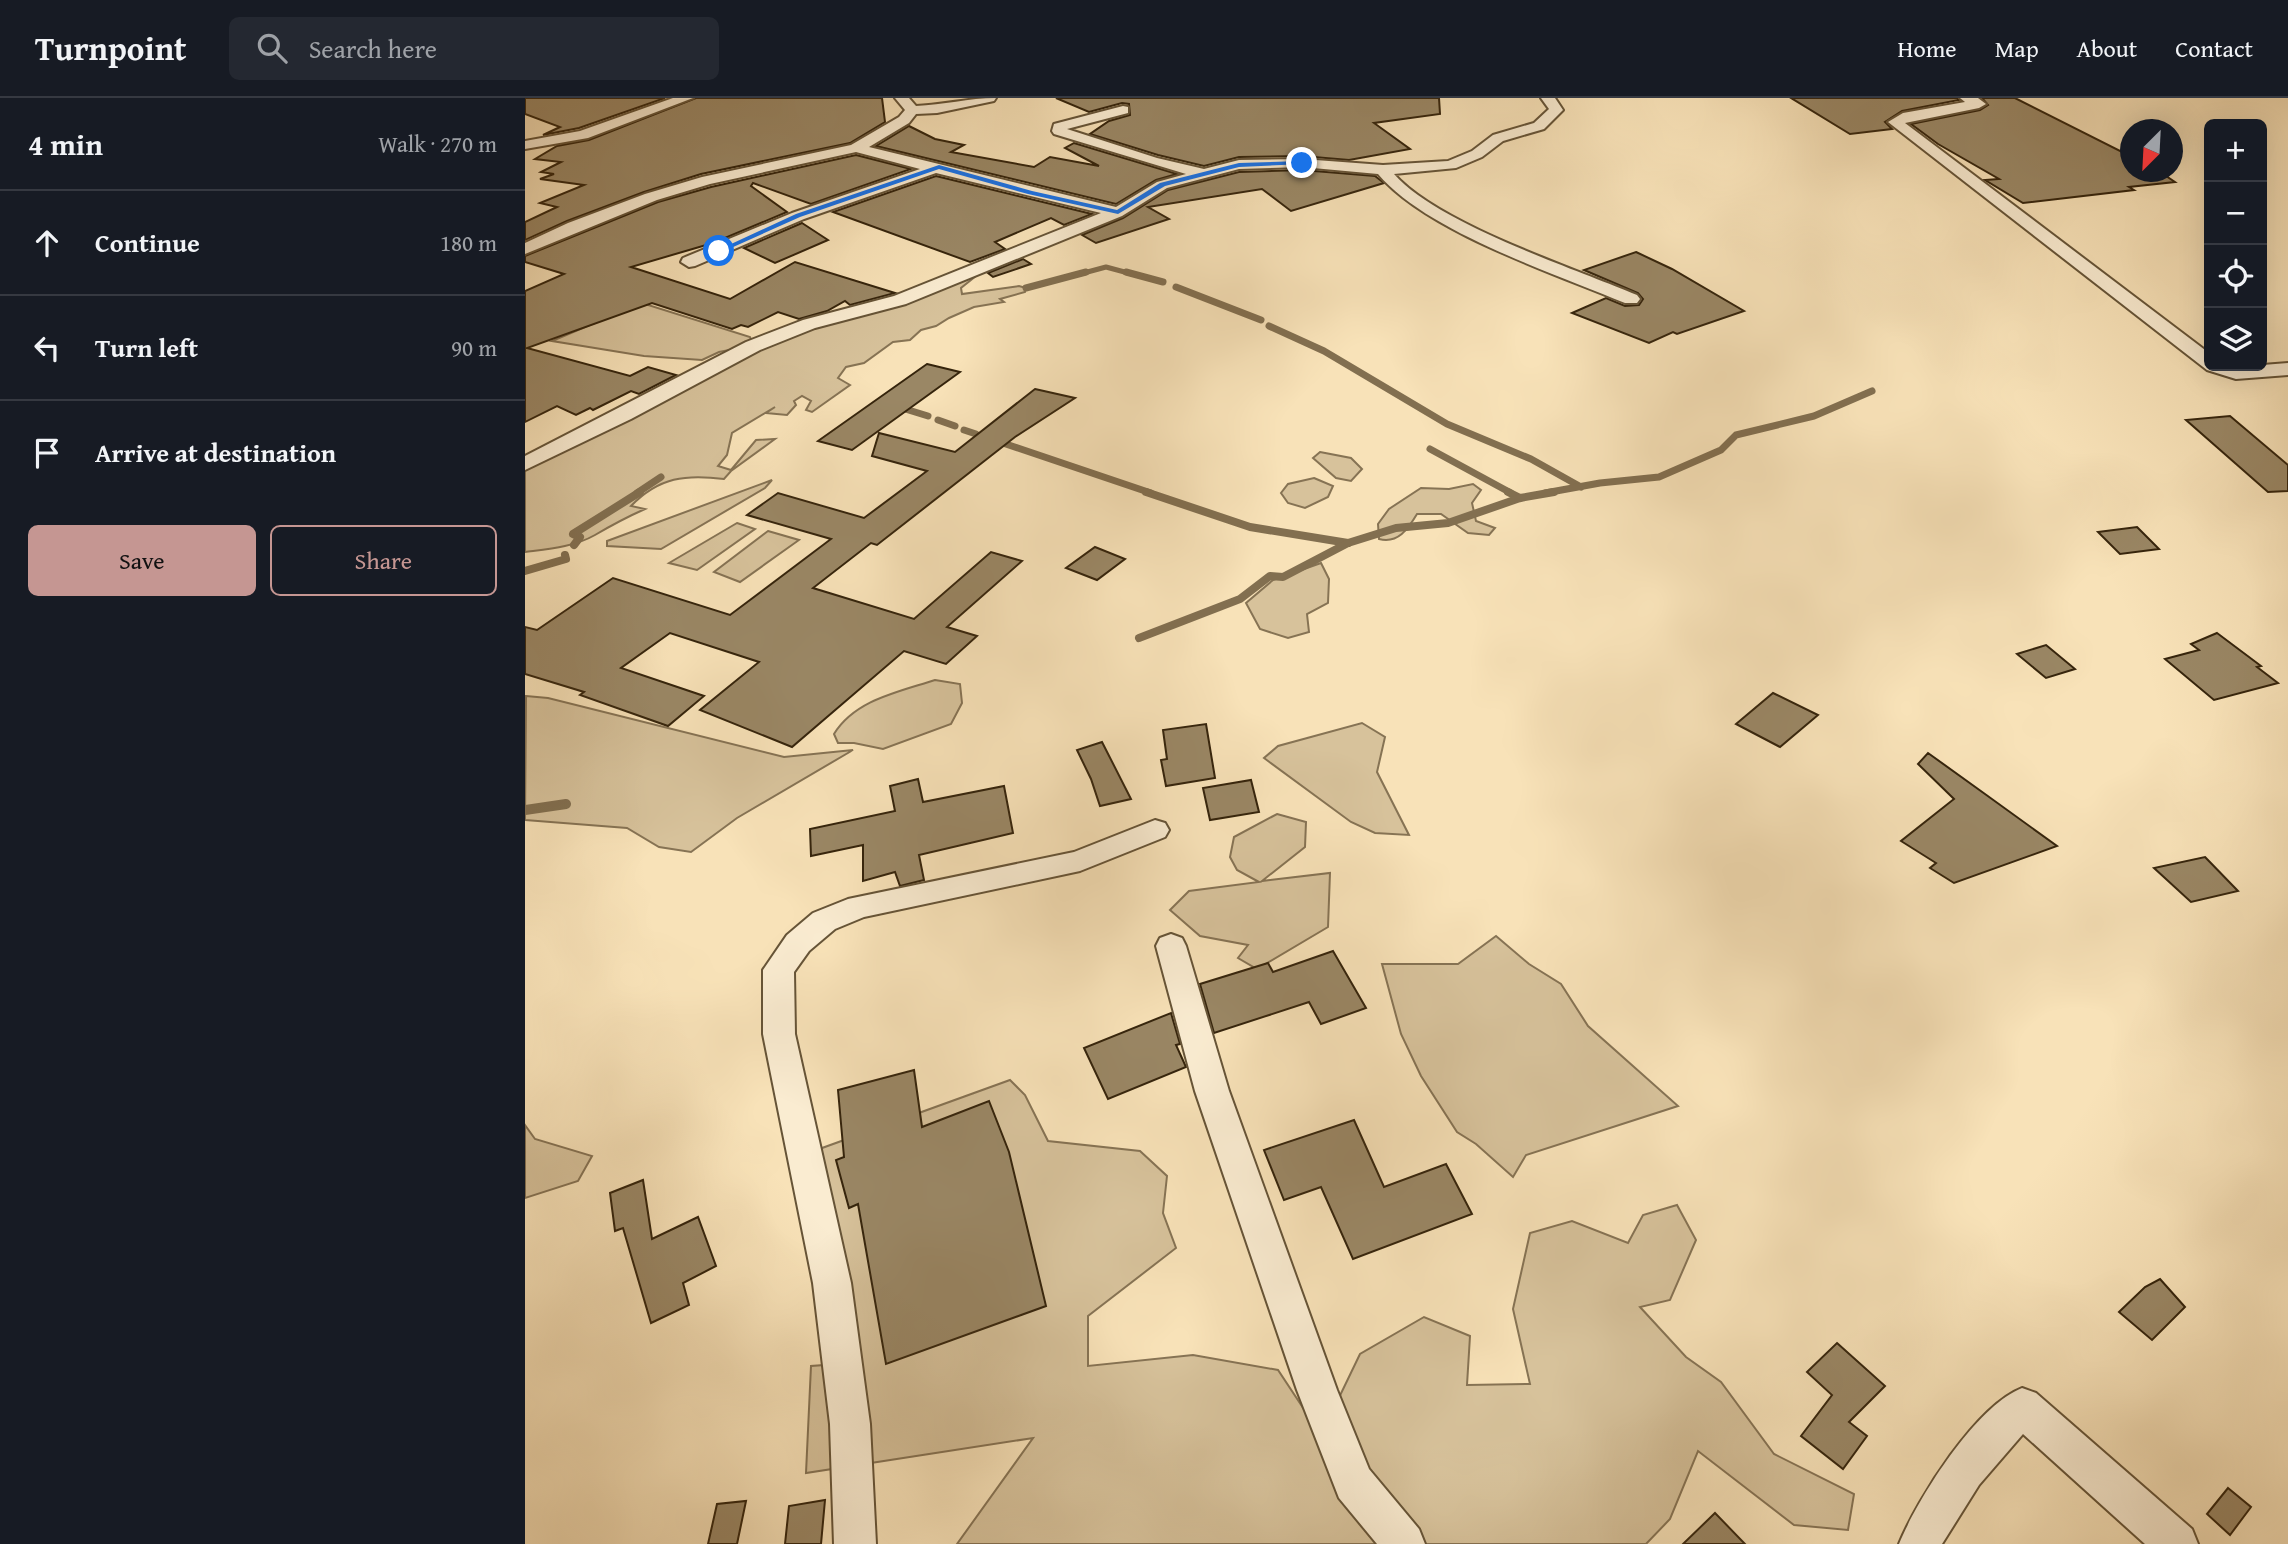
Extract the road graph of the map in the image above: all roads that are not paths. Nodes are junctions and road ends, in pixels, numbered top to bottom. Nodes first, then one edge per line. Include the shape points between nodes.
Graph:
1 (686, 98) edge
2 (989, 98) edge
3 (1548, 98) edge
4 (1967, 98) edge
5 (907, 104) edge
6 (1123, 110) dead end
7 (525, 145) edge
8 (856, 148) junction
9 (939, 167) junction
10 (1383, 170) junction
11 (1203, 174) junction
12 (1118, 212) junction
13 (525, 249) edge
14 (689, 262) dead end
15 (1631, 299) dead end
16 (2204, 358) edge
17 (2288, 369) edge
18 (2230, 371) edge
19 (2262, 371) edge
20 (2267, 371) edge
21 (525, 464) edge
22 (1156, 830) dead end
23 (1171, 946) dead end
24 (855, 1544) edge
25 (1404, 1544) edge
26 (1920, 1544) edge
27 (2177, 1544) edge

1 - 7 street via 583,135
2 - 5 street via 937,109
3 - 10 street via 1556,110 1550,118 1492,141 1462,162
4 - 16 street via 1979,104 1895,121
5 - 8 street via 904,120
6 - 11 street via 1066,124 1059,131
8 - 9 street
8 - 13 street via 707,180 651,197
9 - 12 street
9 - 14 street via 798,216
10 - 11 street via 1277,163 1239,165
10 - 15 street via 1388,181 1420,203 1473,231
11 - 12 street via 1162,185
12 - 21 street via 900,300 772,338
17 - 20 street
18 - 19 street
22 - 24 street via 1080,861 859,907 824,921 798,943 778,970 779,1034 834,1296 851,1424
23 - 25 street via 1212,1091 1317,1390 1354,1483
26 - 27 street via 1932,1518 1982,1447 2022,1407

